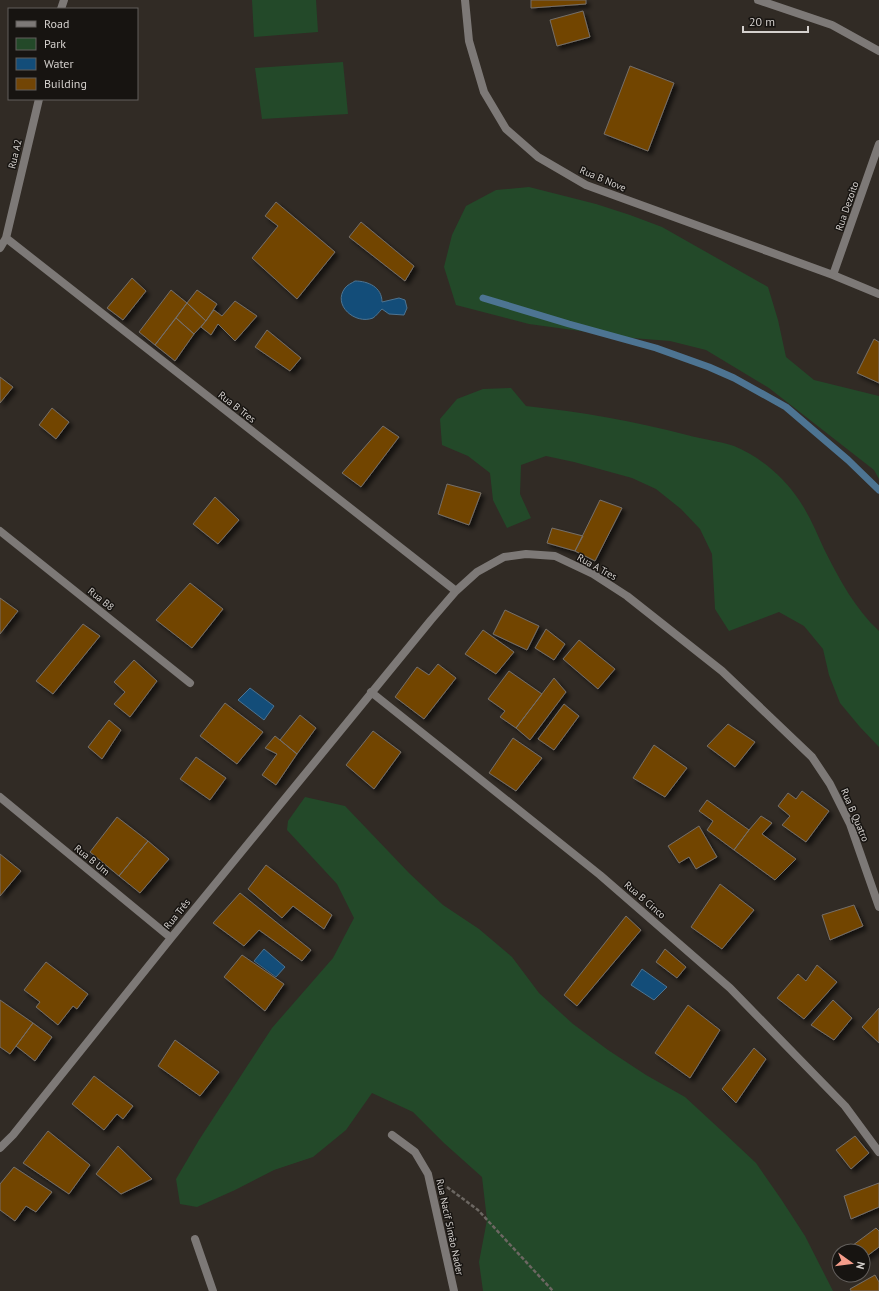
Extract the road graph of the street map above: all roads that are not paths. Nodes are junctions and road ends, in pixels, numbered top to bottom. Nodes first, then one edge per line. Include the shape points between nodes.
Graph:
1 (465, 0) edge
2 (758, 0) edge
3 (879, 51) edge
4 (39, 100) edge
5 (879, 144) edge
6 (6, 238) junction
7 (0, 248) edge
8 (833, 274) junction
9 (879, 294) edge
10 (0, 531) edge
11 (456, 591) junction
12 (190, 683) dead end
13 (370, 692) junction
14 (812, 757) joint
15 (0, 797) edge
16 (879, 907) edge
17 (171, 938) junction
18 (392, 1135) dead end
19 (0, 1148) edge
20 (879, 1152) edge
21 (196, 1239) dead end
22 (213, 1291) edge
23 (454, 1291) edge

1 - 8 street, Rua B Nove via 469,41 484,92 506,129 538,157 586,185
2 - 3 street via 832,24
4 - 6 street, Rua A2
5 - 8 street, Rua Dezoito
6 - 7 street, Rua A2
6 - 11 street, Rua B Tres
8 - 9 street, Rua B Nove
10 - 12 street, Rua B8
11 - 13 street, Rua A Tres
11 - 14 street, Rua A Tres via 477,572 504,557 526,554 555,556 568,562 593,574 627,596 722,671
13 - 17 street, Rua Três
13 - 20 street, Rua B Cinco via 600,875 730,988 845,1106
14 - 16 street, Rua B Quatro via 830,784 850,824
15 - 17 street, Rua B Um
17 - 19 street, Rua Três
18 - 23 street, Rua Nacif Simão Nader via 415,1152 428,1174
21 - 22 street

